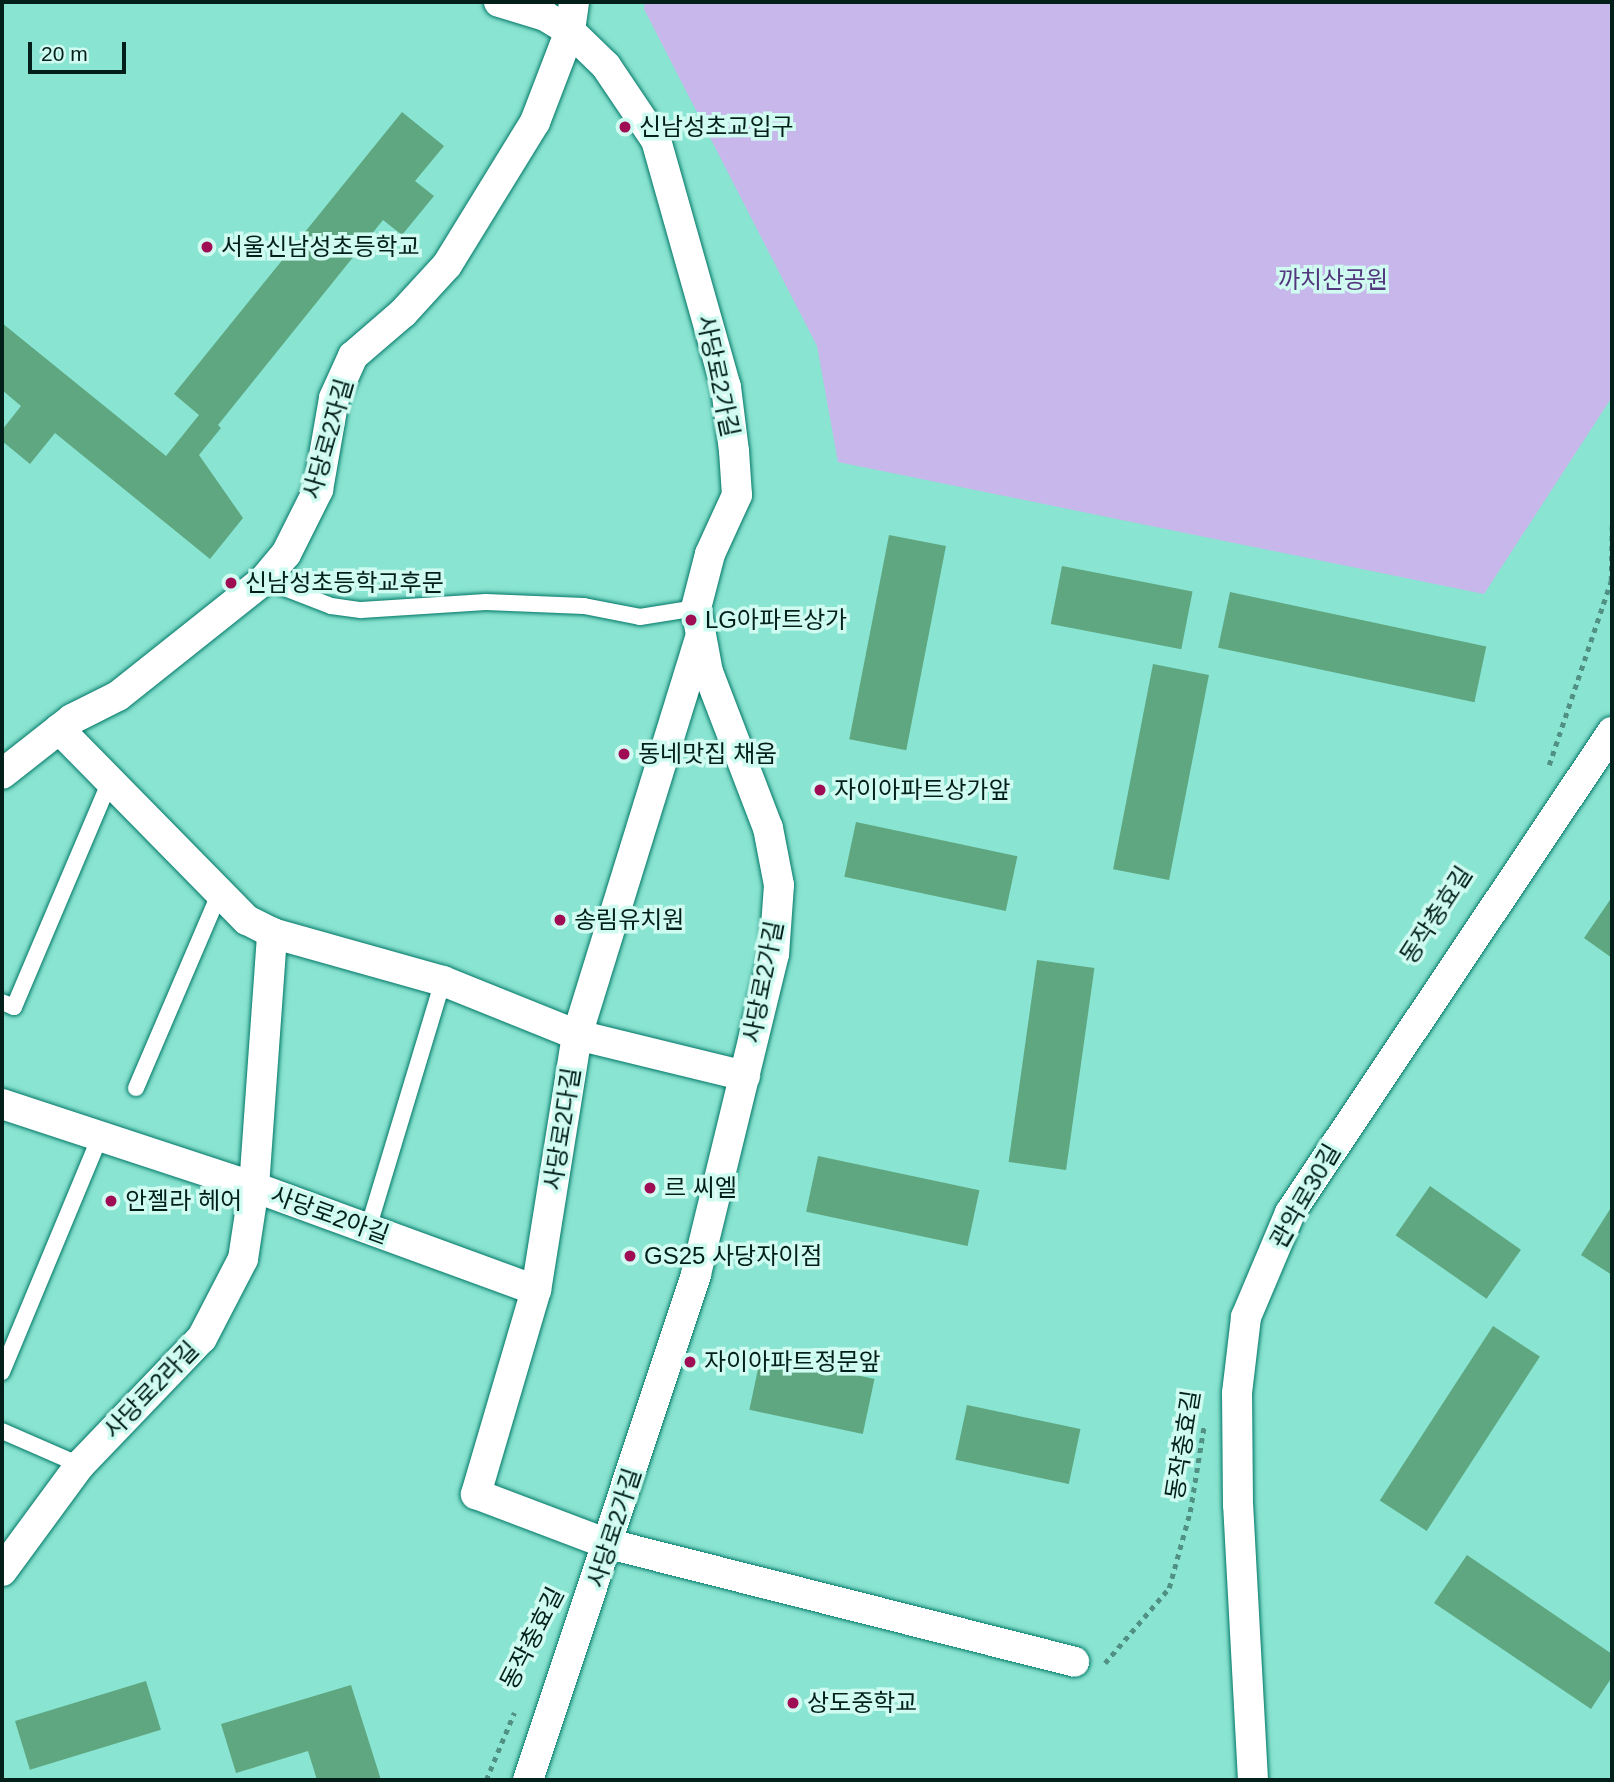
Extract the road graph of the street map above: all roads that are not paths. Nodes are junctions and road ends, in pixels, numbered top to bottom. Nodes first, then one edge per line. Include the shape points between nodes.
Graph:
1 (499, 2) edge
2 (574, 2) edge
3 (570, 31) junction
4 (264, 580) junction
5 (698, 621) junction
6 (59, 729) junction
7 (1612, 732) edge
8 (2, 774) edge
9 (110, 781) junction
10 (220, 892) junction
11 (272, 933) junction
12 (443, 981) junction
13 (2, 1002) edge
14 (577, 1035) junction
15 (745, 1076) junction
16 (136, 1088) dead end
17 (2, 1104) edge
18 (100, 1136) junction
19 (254, 1187) junction
20 (368, 1229) junction
21 (536, 1290) junction
22 (2, 1372) edge
23 (2, 1431) edge
24 (80, 1465) junction
25 (606, 1543) junction
26 (4, 1565) edge
27 (1088, 1664) road end
28 (528, 1780) edge
29 (1253, 1780) edge

1 - 3 street, 사당로2가길 via 545,16
2 - 3 street
3 - 4 street, 사당로2자길 via 535,122 447,265 403,313 353,356 334,398 318,490 286,554
3 - 5 street, 사당로2가길 via 606,66 656,140 726,387 737,495 710,554
4 - 5 lane via 331,606 361,610 486,602 583,606 640,617
4 - 6 street, 사당로2자길 via 118,696
5 - 14 street, 사당로2다길
5 - 15 street, 사당로2가길 via 708,672 768,828 779,885 774,954
6 - 8 street, 사당로2자길
6 - 9 street
7 - 29 street, 관악로30길 via 1290,1213 1246,1317 1237,1393 1238,1505
9 - 10 street
9 - 13 lane via 14,1007
10 - 11 street via 247,920
10 - 16 lane
11 - 12 street
11 - 19 street, 사당로2라길
12 - 14 street
12 - 20 lane
14 - 15 street
14 - 21 street, 사당로2다길
15 - 25 street, 사당로2가길 via 696,1275 662,1388
17 - 18 street, 사당로2아길
18 - 19 street, 사당로2아길
18 - 22 lane
19 - 20 street, 사당로2아길
19 - 24 street, 사당로2라길 via 243,1259 202,1338
20 - 21 street, 사당로2아길
21 - 25 street, 사당로2다길 via 476,1494
23 - 24 lane
24 - 26 street, 사당로2라길
25 - 27 street
25 - 28 street, 사당로2가길

